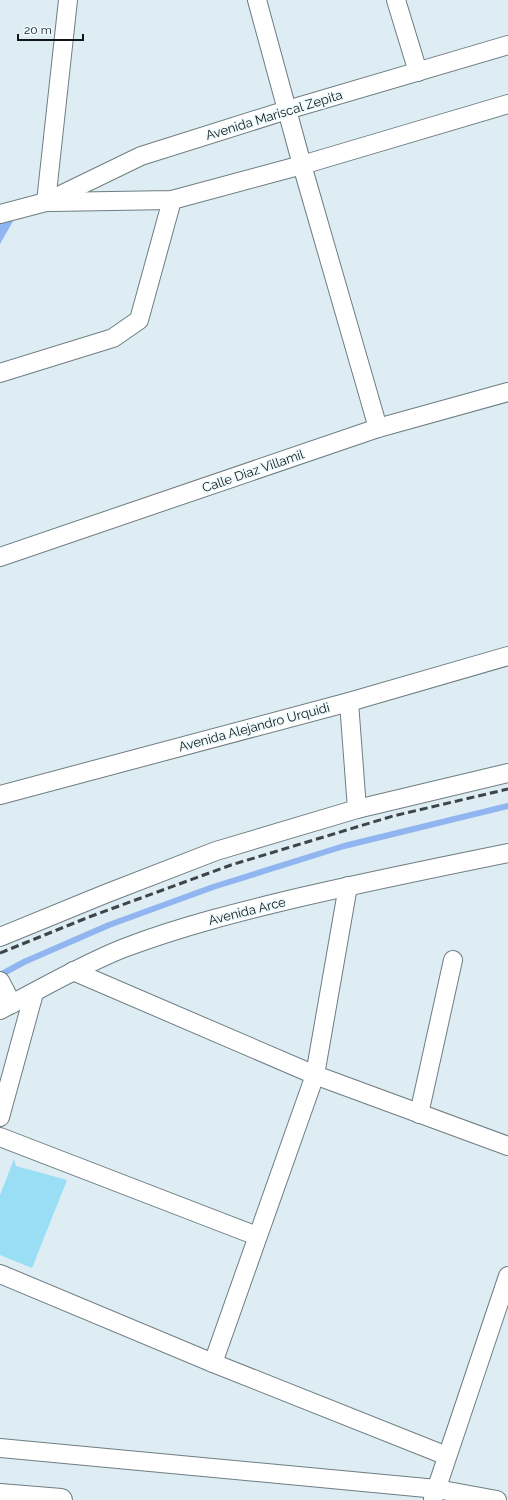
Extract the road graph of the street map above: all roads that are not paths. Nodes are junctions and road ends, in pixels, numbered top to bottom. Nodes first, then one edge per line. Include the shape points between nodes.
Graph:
1 (68, 0) edge
2 (257, 0) edge
3 (396, 0) edge
4 (508, 45) edge
5 (418, 72) junction
6 (508, 104) edge
7 (287, 110) junction
8 (302, 164) junction
9 (172, 200) junction
10 (46, 202) junction
11 (0, 214) edge
12 (0, 373) edge
13 (508, 392) edge
14 (378, 428) junction
15 (0, 557) edge
16 (508, 656) edge
17 (349, 702) junction
18 (508, 774) edge
19 (0, 795) edge
20 (357, 809) junction
21 (508, 853) edge
22 (348, 886) junction
23 (0, 937) edge
24 (453, 960) dead end
25 (73, 971) junction
26 (0, 981) edge
27 (34, 993) junction
28 (6, 1007) edge
29 (315, 1075) junction
30 (419, 1114) junction
31 (0, 1117) edge
32 (0, 1137) edge
33 (508, 1146) edge
34 (257, 1236) junction
35 (0, 1274) edge
36 (508, 1276) edge
37 (213, 1363) junction
38 (0, 1448) edge
39 (447, 1456) junction
40 (435, 1494) edge
41 (0, 1495) edge
42 (61, 1500) edge
43 (497, 1500) edge

1 - 10 street
2 - 7 street
3 - 5 street
4 - 5 street, Avenida Mariscal Zepita
5 - 7 street, Avenida Mariscal Zepita
6 - 8 street, Avenida Mariscal Zepita
7 - 8 street
7 - 10 street, Avenida Mariscal Zepita via 141,156
8 - 9 street, Avenida Mariscal Zepita
8 - 14 street
9 - 10 street, Avenida Mariscal Zepita
9 - 12 street via 139,320 113,338
10 - 11 street, Avenida Mariscal Zepita
13 - 14 street, Calle Diaz Villamil
14 - 15 street, Calle Diaz Villamil
16 - 17 street, Avenida Alejandro Urquidi
17 - 19 street, Avenida Alejandro Urquidi
17 - 20 street
18 - 20 street
20 - 23 street via 216,851
21 - 22 street, Avenida Arce
22 - 25 street, Avenida Arce via 221,916 124,948
22 - 29 street
24 - 30 street
25 - 27 street, Avenida Arce
25 - 29 street
26 - 28 street
27 - 28 street, Avenida Arce
27 - 31 street
29 - 30 street
29 - 34 street
30 - 33 street
32 - 34 street
34 - 37 street
35 - 37 street
36 - 39 street
37 - 39 street
38 - 40 street
39 - 40 street
40 - 43 street
41 - 42 highway

